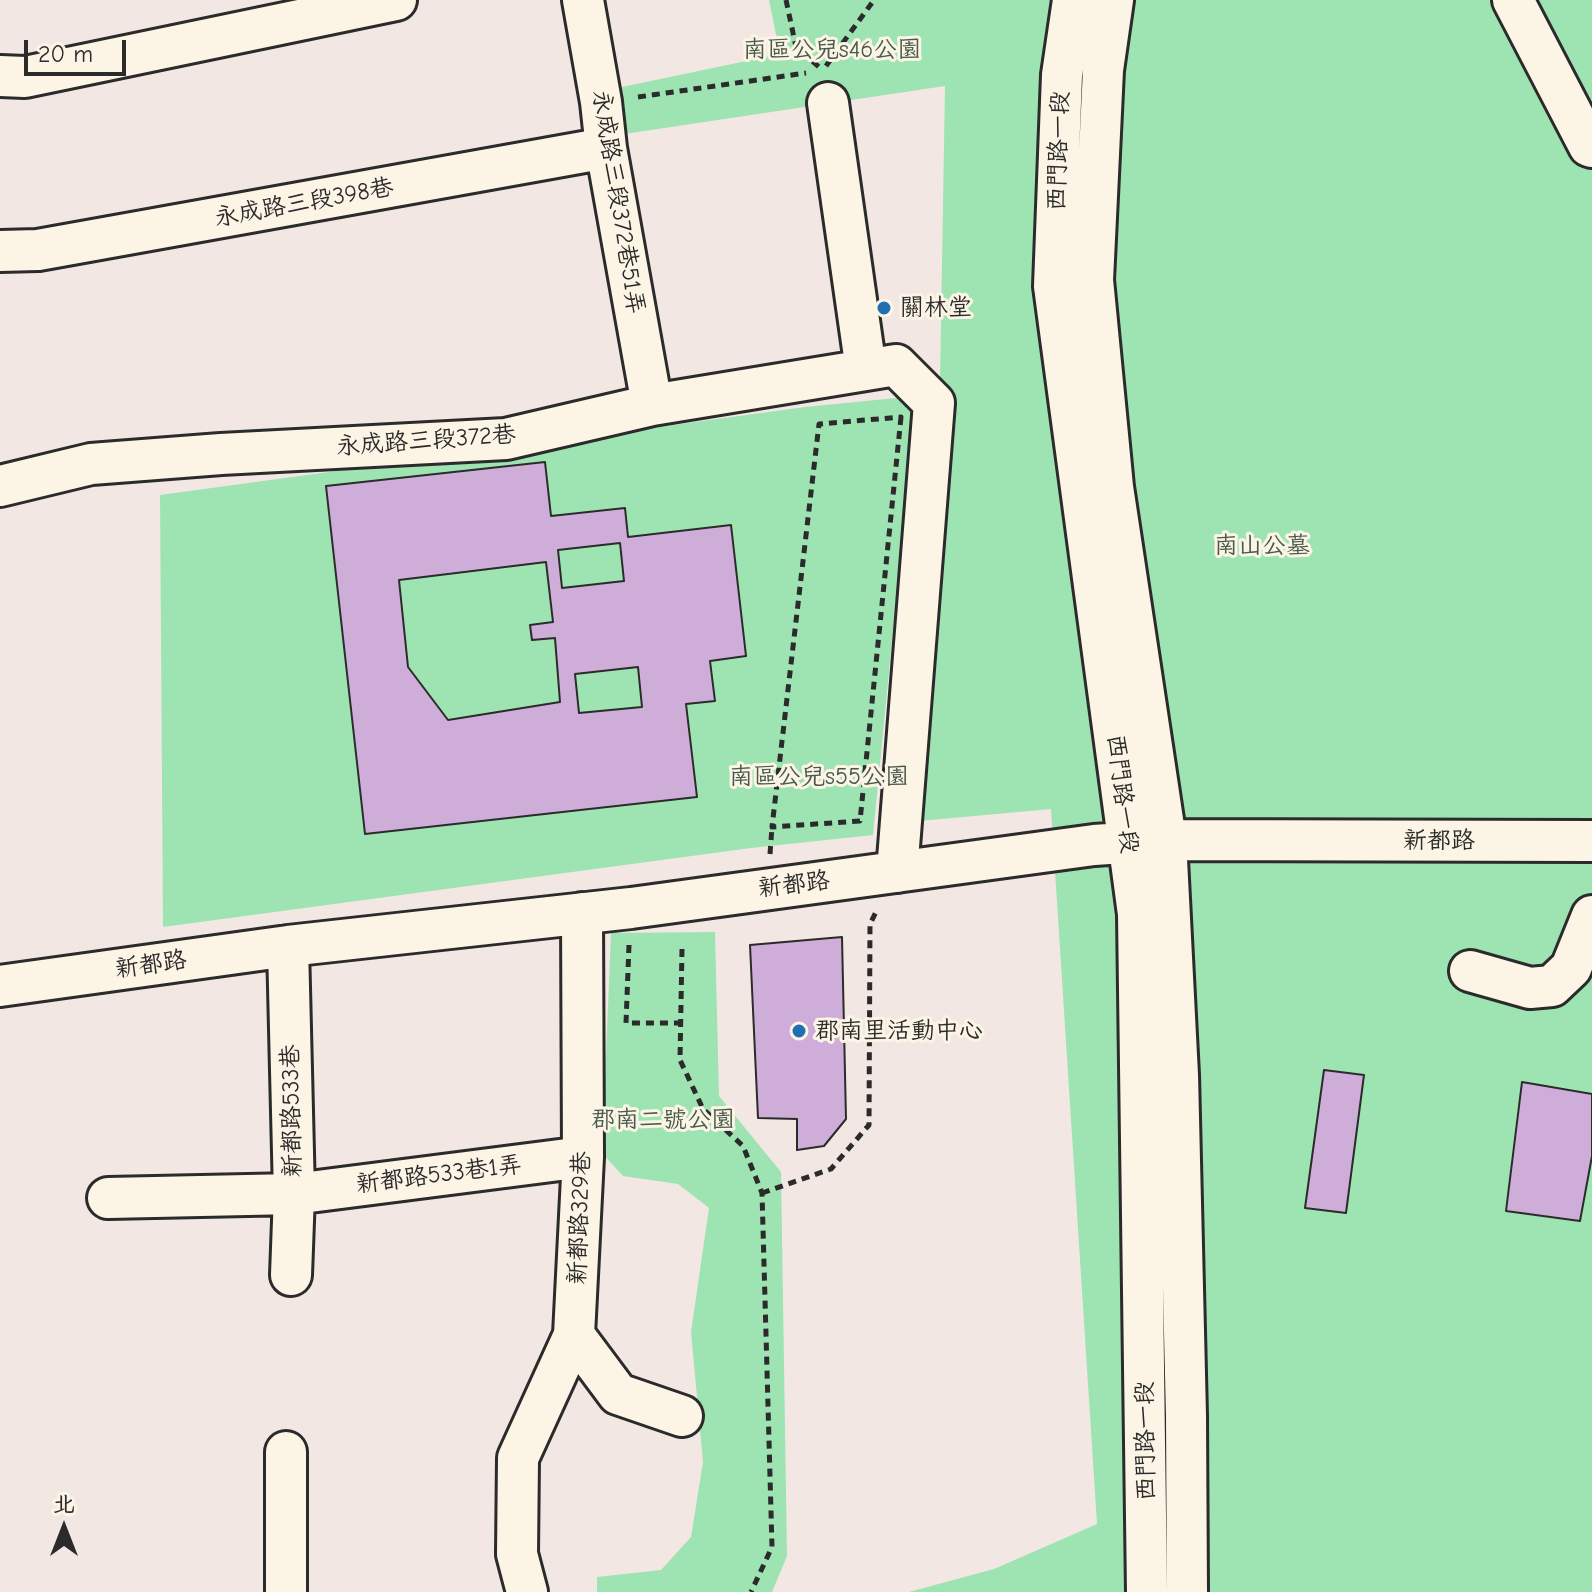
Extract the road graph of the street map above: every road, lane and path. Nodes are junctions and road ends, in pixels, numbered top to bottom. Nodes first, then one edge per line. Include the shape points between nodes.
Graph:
1 (396, 0) edge
2 (583, 0) edge
3 (786, 0) edge
4 (874, 0) edge
5 (1073, 0) edge
6 (1113, 0) edge
7 (1513, 0) edge
8 (0, 76) edge
9 (826, 87) junction
10 (601, 102) junction
11 (1592, 147) edge
12 (606, 148) junction
13 (0, 251) edge
14 (881, 368) junction
15 (652, 405) junction
16 (819, 424) joint
17 (0, 486) edge
18 (1147, 841) junction
19 (1592, 841) edge
20 (897, 872) junction
21 (631, 908) junction
22 (582, 913) junction
23 (1592, 916) edge
24 (288, 946) junction
25 (682, 949) dead end
26 (1470, 971) dead end
27 (0, 986) edge
28 (680, 1023) junction
29 (583, 1157) junction
30 (762, 1193) junction
31 (294, 1194) junction
32 (108, 1198) dead end
33 (291, 1275) dead end
34 (574, 1335) junction
35 (682, 1416) dead end
36 (286, 1452) dead end
37 (286, 1592) edge
38 (527, 1592) edge
39 (751, 1592) edge
40 (1147, 1592) edge
41 (1187, 1592) edge

1 - 8 street via 25,77
2 - 10 street, 永成路三段372巷51弄
3 - 9 path via 796,47
4 - 9 path
5 - 18 street, 西門路一段 via 1062,75 1054,286
6 - 18 street, 西門路一段 via 1103,70 1093,280
7 - 11 street
9 - 10 path
9 - 14 street
10 - 12 street, 永成路三段372巷51弄
12 - 13 street, 永成路三段398巷 via 38,250
12 - 15 street, 永成路三段372巷51弄
14 - 15 street, 永成路三段372巷
14 - 20 street via 934,403
15 - 17 street, 永成路三段372巷 via 506,439 91,464
16 - 16 path via 901,417 860,821 772,827
18 - 19 street, 新都路
18 - 20 street, 新都路
18 - 40 street, 西門路一段 via 1138,914
18 - 41 street, 西門路一段 via 1178,1075
20 - 21 street, 新都路
20 - 30 path via 870,924 869,1125 831,1169
21 - 22 street, 新都路
21 - 28 path via 626,1023
22 - 24 street, 新都路
22 - 29 street, 新都路329巷
23 - 26 street via 1571,968 1552,986 1530,988
24 - 27 street, 新都路
24 - 31 street, 新都路533巷
25 - 28 path
28 - 30 path via 680,1060 703,1109 743,1146
29 - 31 street, 新都路533巷1弄
29 - 34 street, 新都路329巷
30 - 39 path via 772,1547
31 - 32 street, 新都路533巷1弄
31 - 33 street, 新都路533巷
34 - 35 street via 618,1394
34 - 38 street via 518,1458 517,1554
36 - 37 street

